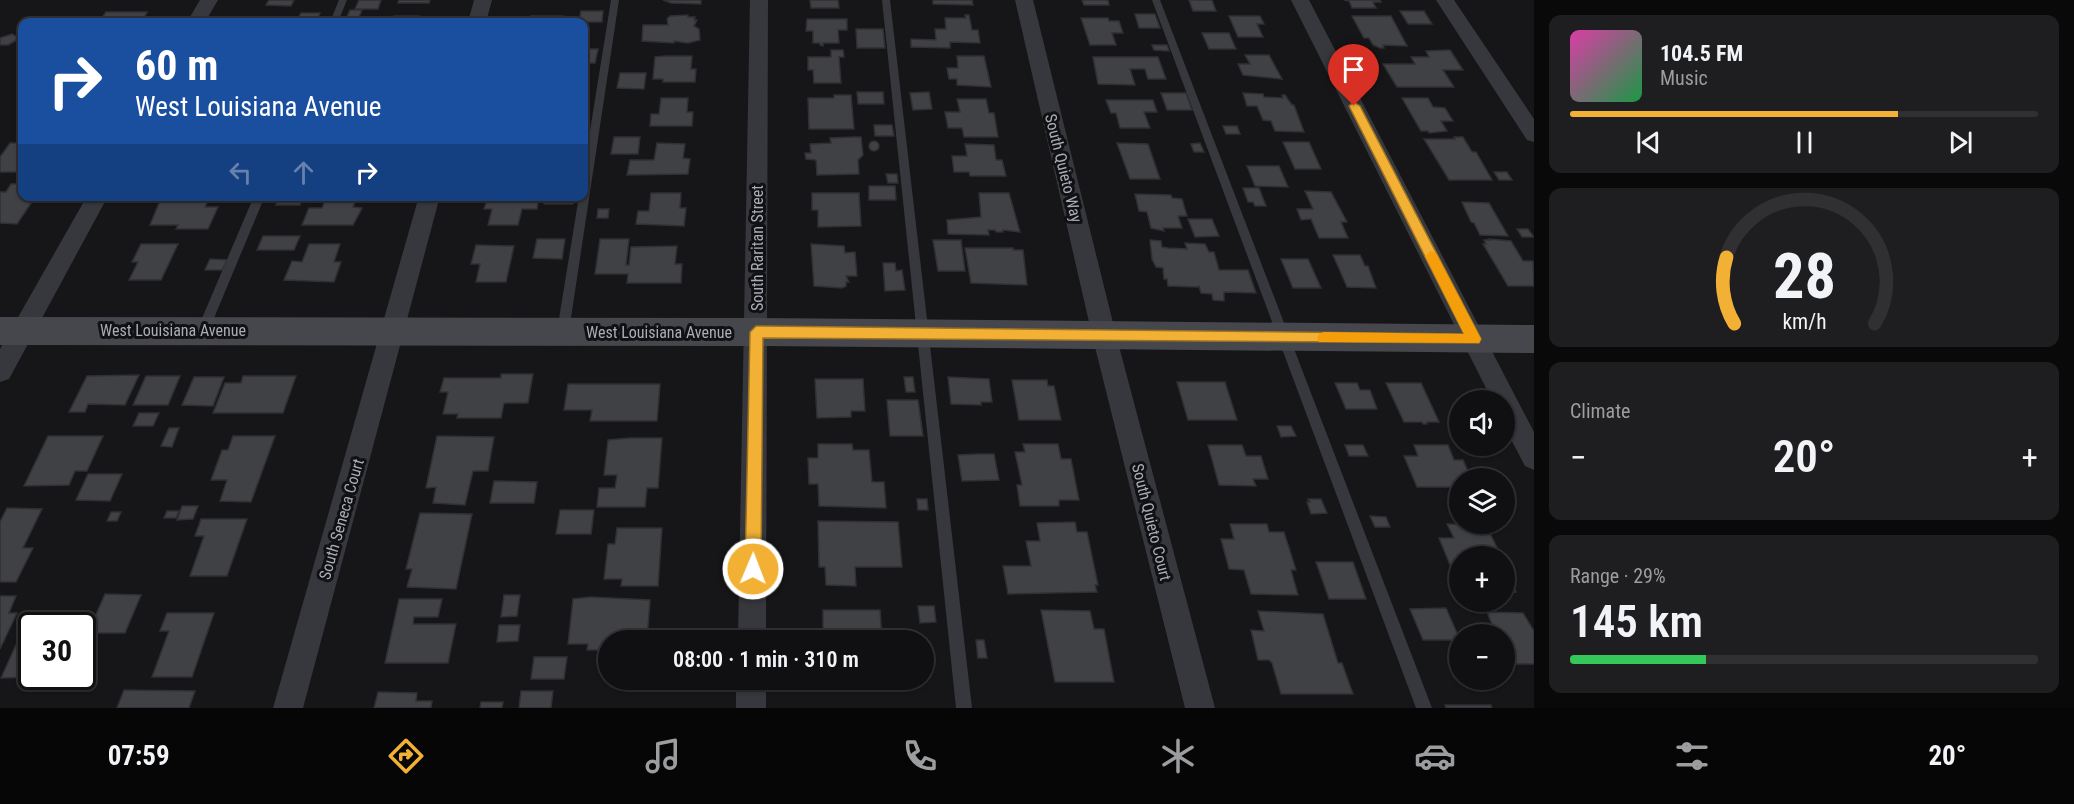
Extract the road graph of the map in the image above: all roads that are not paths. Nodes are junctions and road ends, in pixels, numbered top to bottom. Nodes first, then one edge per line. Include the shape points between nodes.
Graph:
1 (209, 0) edge
2 (343, 0) edge
3 (483, 0) edge
4 (615, 0) edge
5 (759, 0) edge
6 (886, 0) edge
7 (1024, 0) edge
8 (1156, 0) edge
9 (1300, 0) edge
10 (1445, 0) edge
11 (198, 18) edge
12 (336, 18) edge
13 (478, 18) edge
14 (1534, 135) edge
15 (588, 172) edge
16 (95, 201) edge
17 (258, 201) edge
18 (429, 201) edge
19 (583, 201) edge
20 (203, 330) junction
21 (393, 330) junction
22 (11, 331) edge
23 (563, 331) junction
24 (756, 332) junction
25 (924, 333) junction
26 (1104, 335) junction
27 (1284, 337) junction
28 (1474, 339) junction
29 (1534, 339) edge
30 (0, 372) edge
31 (1534, 458) edge
32 (752, 630) edge
33 (751, 690) edge
34 (288, 708) edge
35 (751, 708) edge
36 (964, 708) edge
37 (1200, 708) edge
38 (1424, 708) edge

1 - 11 street
2 - 12 lane
3 - 13 street
4 - 15 lane
5 - 24 street, South Raritan Street
6 - 25 lane
7 - 26 street, South Quieto Way
8 - 27 lane
9 - 28 street
10 - 14 street
16 - 22 street
17 - 20 lane
18 - 21 street, South Seneca Court
19 - 23 lane
20 - 21 street, West Louisiana Avenue
20 - 22 street, West Louisiana Avenue
21 - 23 street, West Louisiana Avenue
21 - 34 street, South Seneca Court
22 - 30 street
23 - 24 street, West Louisiana Avenue
24 - 25 street, West Louisiana Avenue
24 - 32 street, South Raritan Street
25 - 26 street, West Louisiana Avenue
25 - 36 lane
26 - 27 street, West Louisiana Avenue
26 - 37 street, South Quieto Court
27 - 28 street, West Louisiana Avenue
27 - 38 lane
28 - 29 street, West Louisiana Avenue
28 - 31 street
33 - 35 street

